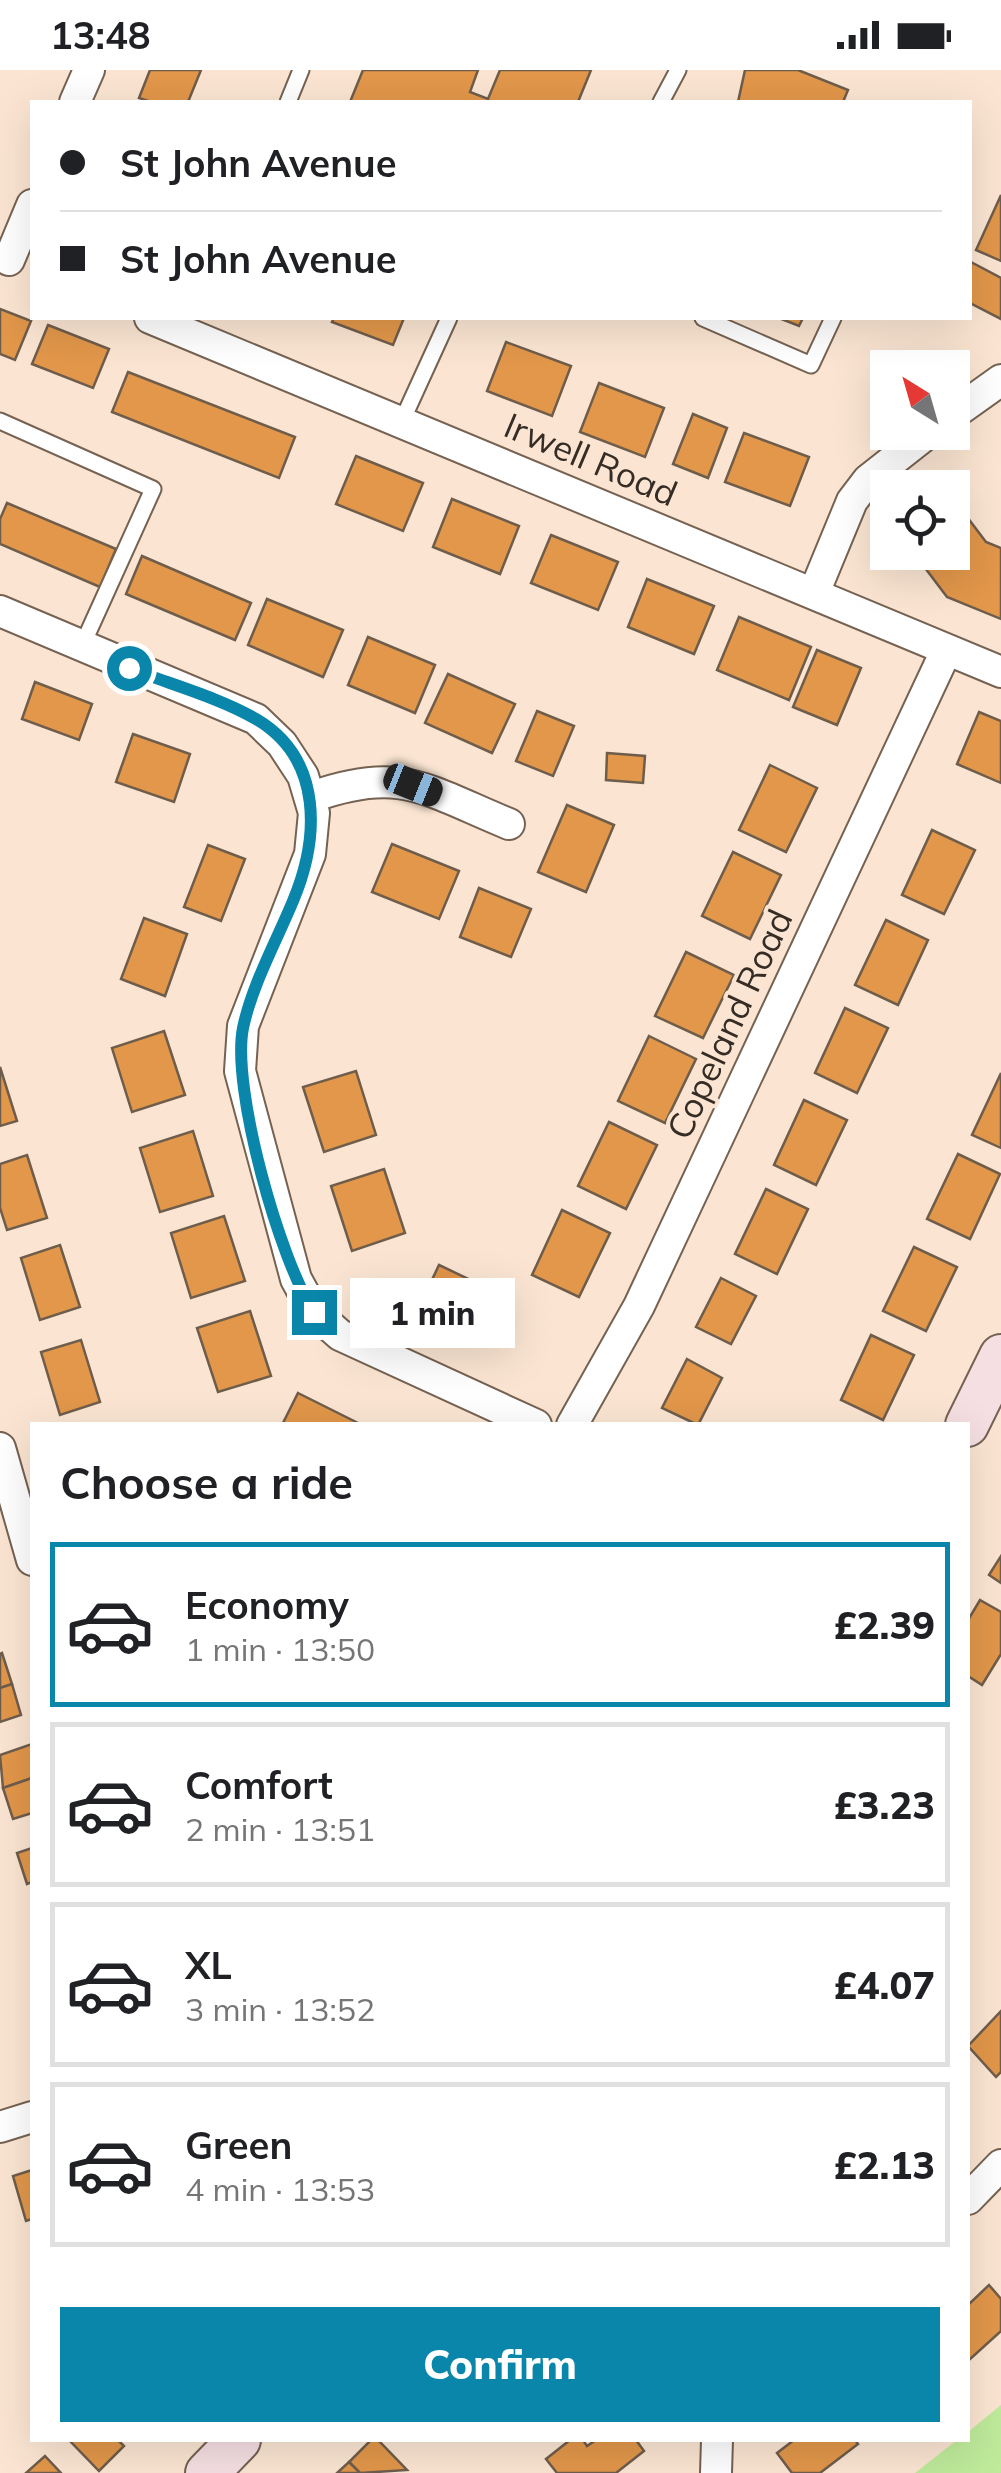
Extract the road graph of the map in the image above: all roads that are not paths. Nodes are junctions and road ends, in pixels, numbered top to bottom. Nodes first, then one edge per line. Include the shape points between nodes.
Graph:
1 (89, 70) edge
2 (301, 70) edge
3 (678, 70) edge
4 (76, 100) edge
5 (289, 100) edge
6 (662, 100) edge
7 (30, 210) edge
8 (14, 262) edge
9 (155, 320) edge
10 (449, 320) edge
11 (708, 320) edge
12 (831, 320) edge
13 (1001, 380) edge
14 (970, 403) edge
15 (0, 421) edge
16 (402, 421) junction
17 (906, 450) edge
18 (814, 593) junction
19 (0, 611) edge
20 (82, 646) junction
21 (946, 651) junction
22 (1001, 672) edge
23 (312, 796) junction
24 (509, 824) dead end
25 (1001, 1356) edge
26 (529, 1422) edge
27 (574, 1422) edge
28 (968, 1422) edge
29 (0, 1448) edge
30 (30, 1553) edge
31 (30, 2118) edge
32 (0, 2127) edge
33 (1001, 2165) edge
34 (970, 2197) edge
35 (237, 2442) edge
36 (717, 2442) edge
37 (207, 2473) edge
38 (716, 2473) edge

1 - 4 street
2 - 5 lane
3 - 6 lane
7 - 8 street
9 - 16 street, Irwell Road
10 - 16 lane
11 - 12 lane via 811,365
13 - 14 street
15 - 20 lane via 153,489
16 - 18 street, Irwell Road
17 - 18 street via 852,501
18 - 21 street, Irwell Road
19 - 20 street
20 - 23 street via 256,719 294,760
21 - 22 street, Irwell Road
21 - 27 street, Copeland Road via 638,1306
23 - 24 street via 392,779 470,823
23 - 26 street via 310,854 251,1002 240,1047 244,1098 296,1279 314,1312 340,1335
25 - 28 street
29 - 30 street
31 - 32 street
33 - 34 street
35 - 37 street
36 - 38 street

